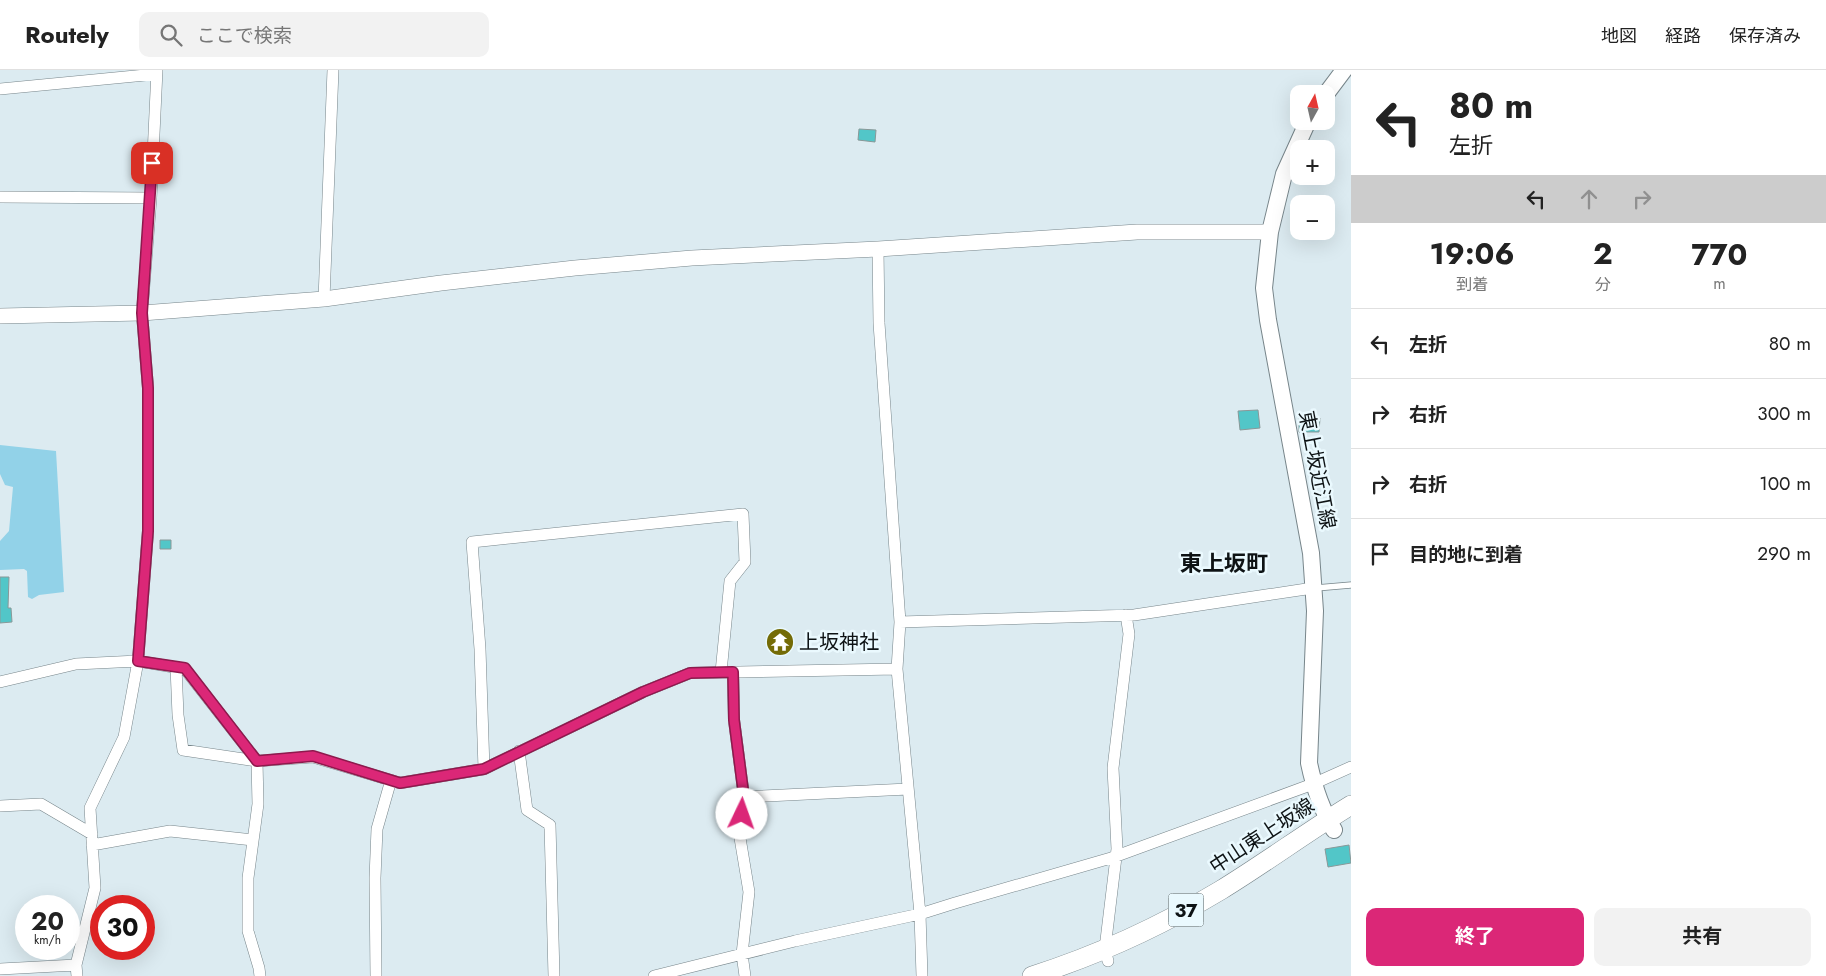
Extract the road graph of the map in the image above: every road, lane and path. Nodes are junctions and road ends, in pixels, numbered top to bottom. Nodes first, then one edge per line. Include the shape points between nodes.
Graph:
1 (333, 70) edge
2 (1344, 70) edge
3 (156, 72) edge
4 (1333, 85) edge
5 (0, 89) edge
6 (1304, 130) edge
7 (0, 197) edge
8 (151, 198) junction
9 (1270, 232) junction
10 (878, 249) junction
11 (324, 300) junction
12 (142, 313) junction
13 (0, 316) edge
14 (1351, 585) edge
15 (1314, 588) junction
16 (1126, 615) junction
17 (900, 622) junction
18 (138, 661) junction
19 (176, 667) junction
20 (897, 669) junction
21 (727, 672) junction
22 (0, 682) edge
23 (519, 751) junction
24 (257, 761) junction
25 (1351, 767) edge
26 (484, 769) junction
27 (391, 780) junction
28 (1313, 784) junction
29 (908, 789) junction
30 (744, 797) junction
31 (1351, 805) edge
32 (0, 806) edge
33 (1351, 819) edge
34 (1331, 824) junction
35 (92, 840) junction
36 (253, 840) junction
37 (1115, 857) junction
38 (920, 914) junction
39 (742, 954) junction
40 (1107, 955) junction
41 (0, 969) edge
42 (76, 970) edge
43 (260, 976) edge
44 (376, 976) edge
45 (554, 976) edge
46 (654, 976) edge
47 (744, 976) edge
48 (922, 976) edge
49 (1032, 976) edge
50 (1069, 976) edge

1 - 11 street
2 - 4 main road
3 - 5 street
3 - 8 street
6 - 9 main road, 東上坂近江線 via 1284,174
7 - 8 street
8 - 12 street
9 - 10 street via 1137,232
9 - 15 main road, 東上坂近江線 via 1264,288 1311,553
10 - 11 street via 692,258 575,268
10 - 17 street via 879,323
11 - 12 street
12 - 13 street
12 - 18 street via 148,388 148,531
14 - 15 lane
15 - 16 street
15 - 28 main road, 東上坂近江線 via 1309,763
16 - 17 street
16 - 37 street via 1129,634 1113,768
17 - 20 street
18 - 19 street
18 - 22 street via 76,664
18 - 35 street via 124,737 90,808
19 - 24 street via 185,668
19 - 24 street via 183,750
20 - 21 street
20 - 29 street
21 - 23 street via 682,676
21 - 26 street via 730,581 745,562 743,514 472,542
21 - 30 street
23 - 26 street
23 - 45 street via 527,810 550,825
24 - 27 street via 313,756
24 - 36 street via 258,804
25 - 28 street
26 - 27 street via 400,783
27 - 44 street via 377,829
28 - 34 main road, 東上坂近江線
28 - 37 street
29 - 30 street
29 - 38 street
30 - 39 street via 740,832 749,892
31 - 34 main road, 中山東上坂線 / 37
32 - 35 street via 41,804
33 - 34 main road, 中山東上坂線 / 37
34 - 40 main road, 中山東上坂線 / 37
35 - 36 street via 170,831
35 - 42 street via 95,888
36 - 43 street via 248,878 248,931
37 - 38 street
37 - 40 street
38 - 39 street
38 - 48 street
39 - 46 street
39 - 47 street
40 - 49 main road, 中山東上坂線 / 37
40 - 50 main road, 中山東上坂線 / 37
41 - 42 street

